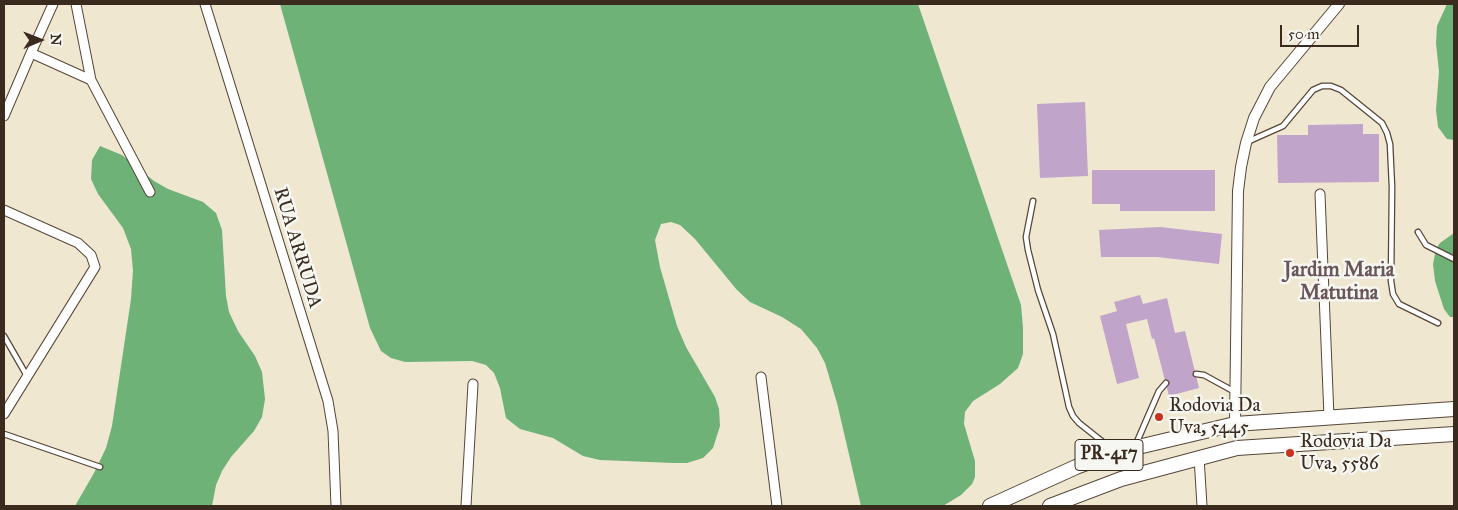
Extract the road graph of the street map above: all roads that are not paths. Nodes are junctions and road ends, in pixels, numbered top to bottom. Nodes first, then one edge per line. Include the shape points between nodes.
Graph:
1 (53, 4) edge
2 (76, 4) edge
3 (205, 4) edge
4 (1334, 5) edge
5 (31, 53) junction
6 (91, 80) junction
7 (4, 116) edge
8 (1246, 142) junction
9 (150, 192) dead end
10 (1320, 194) dead end
11 (1033, 202) dead end
12 (4, 210) edge
13 (1418, 232) dead end
14 (1454, 259) edge
15 (1438, 323) dead end
16 (4, 336) edge
17 (1196, 374) dead end
18 (27, 376) junction
19 (761, 378) dead end
20 (1166, 383) dead end
21 (473, 384) dead end
22 (1236, 392) junction
23 (1454, 410) edge
24 (4, 414) edge
25 (1329, 417) junction
26 (1236, 424) junction
27 (4, 434) edge
28 (1454, 434) edge
29 (1134, 448) junction
30 (1237, 448) junction
31 (1116, 452) junction
32 (1198, 457) junction
33 (100, 467) dead end
34 (336, 506) edge
35 (466, 506) edge
36 (777, 506) edge
37 (990, 506) edge
38 (1050, 506) edge
39 (1202, 506) edge

1 - 5 street
2 - 6 street
3 - 34 street, RUA ARRUDA via 328,401 333,431
4 - 8 street via 1270,87
5 - 6 street
5 - 7 street
6 - 9 street
8 - 15 lane via 1283,126 1313,90 1322,86 1341,90 1382,123 1390,144 1393,294 1399,304
8 - 22 street via 1238,191
10 - 25 street
11 - 31 lane via 1026,238 1028,250 1070,407 1079,423
12 - 18 street via 78,243 91,255 94,267
13 - 14 lane via 1426,245
16 - 18 lane
17 - 22 lane
18 - 24 street
19 - 36 street
20 - 29 lane via 1159,391
21 - 35 street
22 - 26 street
23 - 25 main road, PR-417
25 - 26 main road, PR-417
26 - 29 main road, PR-417
26 - 30 main road
27 - 33 lane
28 - 30 main road, PR-417
29 - 31 main road, PR-417
30 - 32 main road, PR-417
31 - 37 main road, PR-417
32 - 38 main road, PR-417 via 1121,479
32 - 39 street

